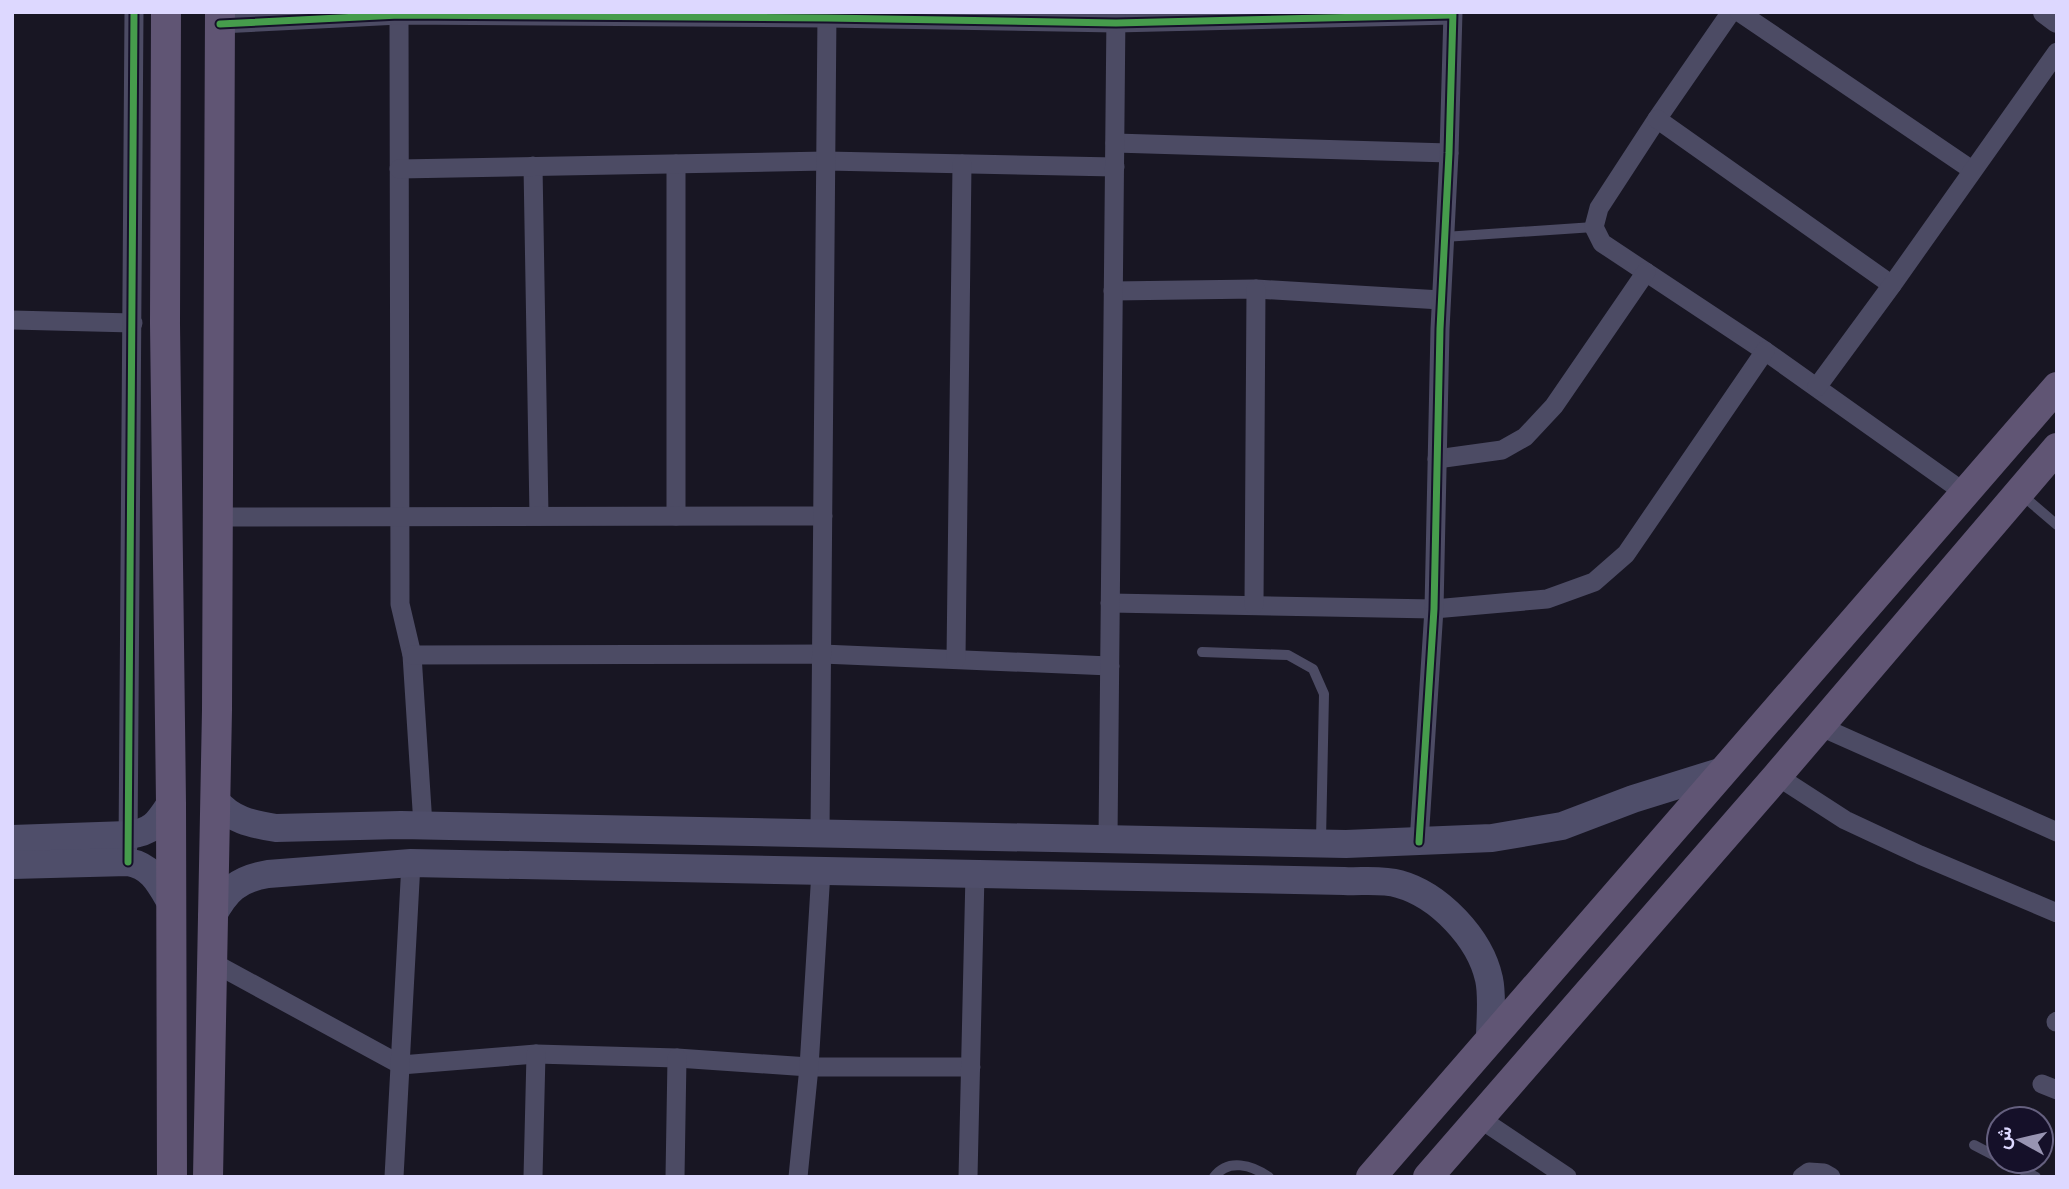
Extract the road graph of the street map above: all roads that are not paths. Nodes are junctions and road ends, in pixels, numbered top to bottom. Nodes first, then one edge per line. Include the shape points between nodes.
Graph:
1 (134, 12) edge
2 (166, 12) edge
3 (1731, 12) edge
4 (1739, 12) edge
5 (2046, 12) edge
6 (399, 13) edge
7 (1452, 13) edge
8 (827, 15) edge
9 (220, 18) edge
10 (1116, 18) edge
11 (2057, 21) edge
12 (2057, 52) edge
13 (1657, 119) junction
14 (1115, 144) junction
15 (1449, 153) junction
16 (826, 160) junction
17 (676, 164) junction
18 (962, 164) junction
19 (533, 166) junction
20 (1115, 167) junction
21 (399, 169) junction
22 (1972, 170) junction
23 (1594, 227) junction
24 (1444, 237) junction
25 (1646, 272) junction
26 (1892, 285) junction
27 (1256, 289) junction
28 (1112, 291) junction
29 (1441, 300) junction
30 (12, 320) edge
31 (133, 323) junction
32 (1765, 351) junction
33 (1816, 387) junction
34 (2057, 387) edge
35 (2057, 448) edge
36 (1437, 459) junction
37 (2019, 492) junction
38 (1965, 493) junction
39 (399, 516) junction
40 (538, 516) junction
41 (676, 516) junction
42 (823, 516) junction
43 (217, 517) junction
44 (2057, 525) edge
45 (1936, 526) junction
46 (1965, 555) junction
47 (1110, 603) junction
48 (1254, 605) junction
49 (1434, 608) junction
50 (1202, 652) dead end
51 (822, 654) junction
52 (412, 655) junction
53 (956, 659) junction
54 (1110, 666) junction
55 (1819, 726) junction
56 (216, 754) junction
57 (170, 758) junction
58 (1723, 771) junction
59 (1777, 776) junction
60 (215, 800) junction
61 (171, 803) junction
62 (423, 825) junction
63 (2057, 832) edge
64 (820, 833) junction
65 (909, 835) junction
66 (12, 839) edge
67 (1108, 839) junction
68 (1419, 842) junction
69 (1334, 844) junction
70 (128, 848) junction
71 (411, 863) junction
72 (12, 865) edge
73 (821, 871) junction
74 (906, 873) junction
75 (975, 874) junction
76 (1344, 881) junction
77 (170, 901) junction
78 (2057, 913) edge
79 (212, 917) junction
80 (212, 968) junction
81 (172, 978) junction
82 (1490, 1040) junction
83 (536, 1054) junction
84 (677, 1058) junction
85 (401, 1065) junction
86 (809, 1067) junction
87 (971, 1067) junction
88 (1479, 1118) junction
89 (1975, 1145) dead end
90 (1985, 1150) edge
91 (172, 1177) edge
92 (208, 1177) edge
93 (394, 1177) edge
94 (533, 1177) edge
95 (675, 1177) edge
96 (798, 1177) edge
97 (968, 1177) edge
98 (1214, 1177) edge
99 (1269, 1177) edge
100 (1371, 1177) edge
101 (1428, 1177) edge
102 (1567, 1177) edge
103 (1802, 1177) edge
104 (1831, 1177) edge

1 - 31 street
2 - 57 main road
3 - 13 street
4 - 22 street
5 - 11 street
6 - 8 street
6 - 9 street
6 - 21 street
7 - 10 street
7 - 15 street
8 - 10 street
8 - 16 street
9 - 43 main road
10 - 14 street
12 - 22 street
13 - 23 street via 1599,208
13 - 26 street
14 - 15 street
14 - 20 street
15 - 24 street
16 - 17 street
16 - 18 street
16 - 42 street
17 - 19 street
17 - 41 street
18 - 20 street
18 - 53 street
19 - 21 street
19 - 40 street
20 - 28 street
21 - 39 street
22 - 26 street
23 - 24 lane
23 - 25 street via 1602,243
24 - 29 street
25 - 32 street
25 - 36 street via 1554,405 1525,437 1502,450
26 - 33 street
27 - 28 street
27 - 29 street
27 - 48 street
28 - 47 street
29 - 36 street
30 - 31 street
31 - 70 street
32 - 33 street
32 - 49 street via 1626,554 1594,582 1547,599
33 - 38 street
34 - 38 main road
35 - 37 main road
36 - 49 street
37 - 44 lane
37 - 46 main road
38 - 45 main road
39 - 40 street
39 - 43 street
39 - 52 street via 400,604
40 - 41 street
41 - 42 street
42 - 51 street
43 - 56 main road
45 - 46 main road
45 - 58 main road
46 - 55 main road
47 - 48 street
47 - 54 street
48 - 49 street
49 - 68 street
50 - 69 lane via 1288,655 1313,669 1324,694
51 - 52 street
51 - 53 street
51 - 64 street
52 - 62 street
53 - 54 street
54 - 67 street
55 - 59 main road
55 - 63 street
56 - 57 main road via 211,745 194,739 182,742
56 - 60 main road
57 - 61 main road
58 - 68 main road via 1562,826 1492,838
58 - 82 main road
59 - 78 street via 1845,820
59 - 88 main road
60 - 62 main road via 237,819 276,828
60 - 79 main road
61 - 70 main road via 159,822
61 - 77 main road
62 - 64 main road
64 - 65 main road
65 - 67 main road
65 - 74 main road
66 - 70 main road
67 - 69 main road
68 - 69 main road
69 - 76 main road
70 - 72 main road
70 - 77 main road
71 - 73 main road
71 - 79 main road via 249,877 221,899
71 - 85 street
73 - 74 main road
73 - 86 street
74 - 75 main road
75 - 76 main road
75 - 87 street
76 - 82 main road via 1398,884 1429,898 1456,920 1476,947 1489,980
77 - 81 main road
79 - 80 main road
80 - 81 main road via 208,987 202,991 180,989
80 - 85 street
80 - 92 main road
81 - 91 main road
82 - 100 main road
83 - 84 street
83 - 85 street
83 - 94 street
84 - 86 street
84 - 95 street
85 - 93 street
86 - 87 street
86 - 96 street
87 - 97 street
88 - 101 main road
88 - 102 street
89 - 90 lane
98 - 99 lane via 1229,1166 1246,1165
103 - 104 street via 1809,1172

